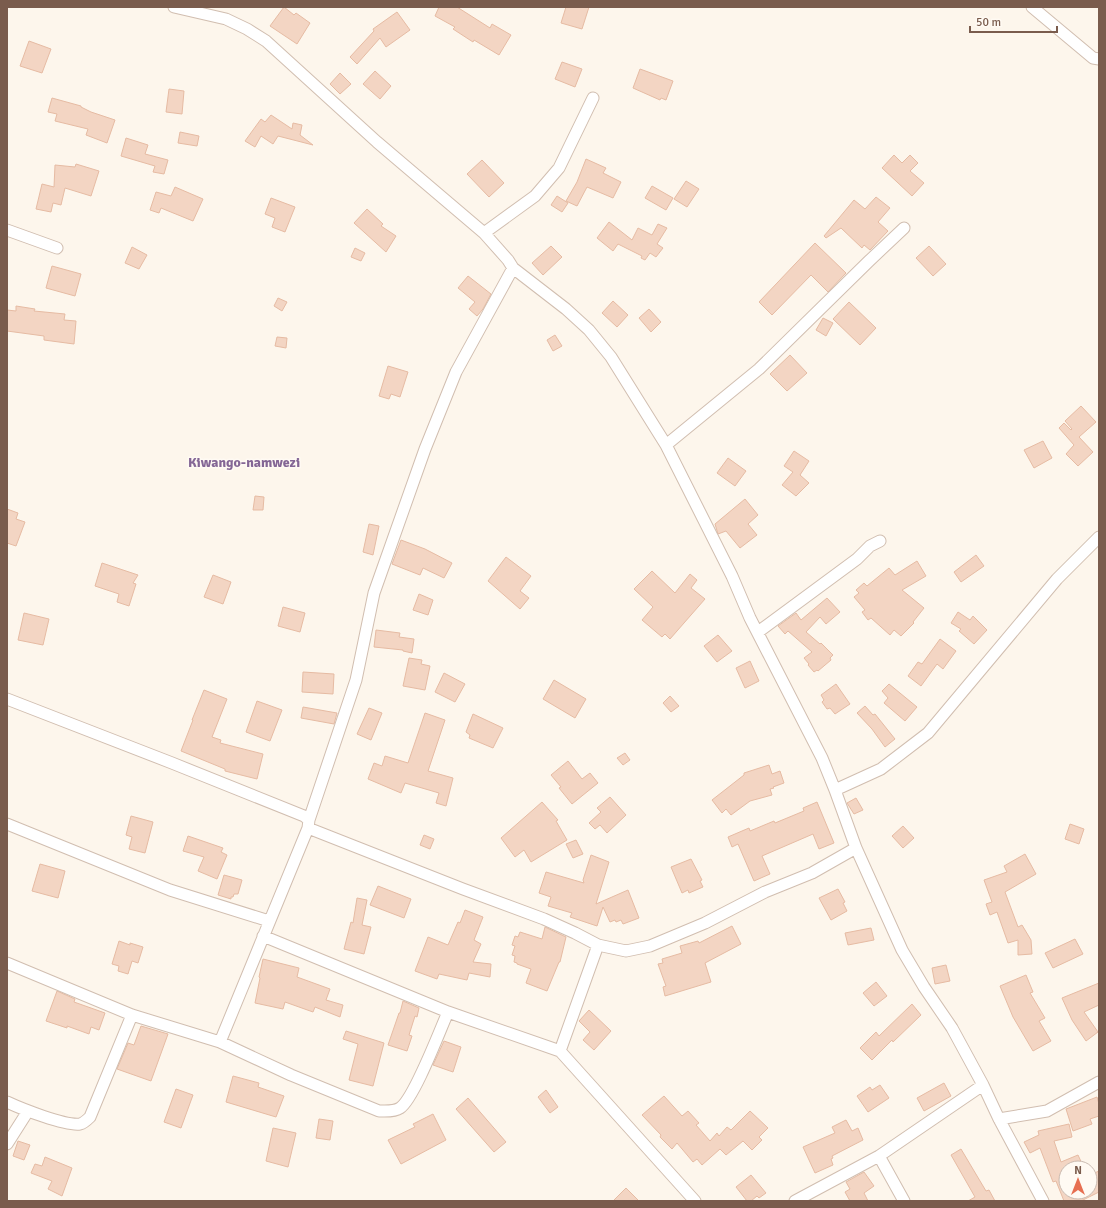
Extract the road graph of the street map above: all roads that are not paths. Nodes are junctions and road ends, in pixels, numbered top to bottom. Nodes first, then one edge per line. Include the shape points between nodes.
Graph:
1 (174, 7) edge
2 (1032, 7) edge
3 (1099, 59) edge
4 (593, 98) dead end
5 (904, 228) dead end
6 (7, 230) edge
7 (484, 233) junction
8 (57, 248) dead end
9 (513, 268) junction
10 (666, 445) junction
11 (1099, 537) edge
12 (880, 541) dead end
13 (758, 632) junction
14 (7, 699) edge
15 (836, 790) junction
16 (7, 824) edge
17 (308, 824) junction
18 (856, 848) junction
19 (269, 921) junction
20 (263, 936) junction
21 (598, 946) junction
22 (7, 963) edge
23 (448, 1012) junction
24 (132, 1014) junction
25 (220, 1042) junction
26 (560, 1051) junction
27 (1099, 1082) edge
28 (983, 1084) junction
29 (7, 1102) edge
30 (28, 1111) junction
31 (999, 1119) junction
32 (7, 1144) edge
33 (879, 1156) junction
34 (695, 1201) edge
35 (795, 1201) edge
36 (904, 1201) edge
37 (1043, 1201) edge

1 - 7 street via 226,19 266,41 377,142
2 - 3 street via 1093,58
4 - 7 street via 559,168 534,196
5 - 10 street via 759,369
6 - 8 street
7 - 9 street
9 - 10 street via 589,330 611,357
9 - 17 street via 456,372 425,449 374,593 356,680
10 - 13 street
11 - 15 street via 1057,579 928,733 881,770
12 - 13 street
13 - 15 street
14 - 17 street via 304,816
15 - 18 street
16 - 19 street via 170,890
17 - 19 street
17 - 21 street via 462,889 544,919
18 - 21 street via 812,873 650,946 626,951
18 - 28 street via 902,950 952,1028
19 - 20 street
20 - 23 street
20 - 25 street
21 - 26 street
22 - 24 street
23 - 25 street via 411,1095 399,1109 389,1112 370,1108 290,1075
23 - 26 street
24 - 25 street
24 - 30 street via 90,1117 85,1122 71,1124
26 - 34 street
27 - 31 street via 1047,1111
28 - 31 street
28 - 33 street
29 - 30 street
30 - 32 street
31 - 37 street
33 - 35 street
33 - 36 street

